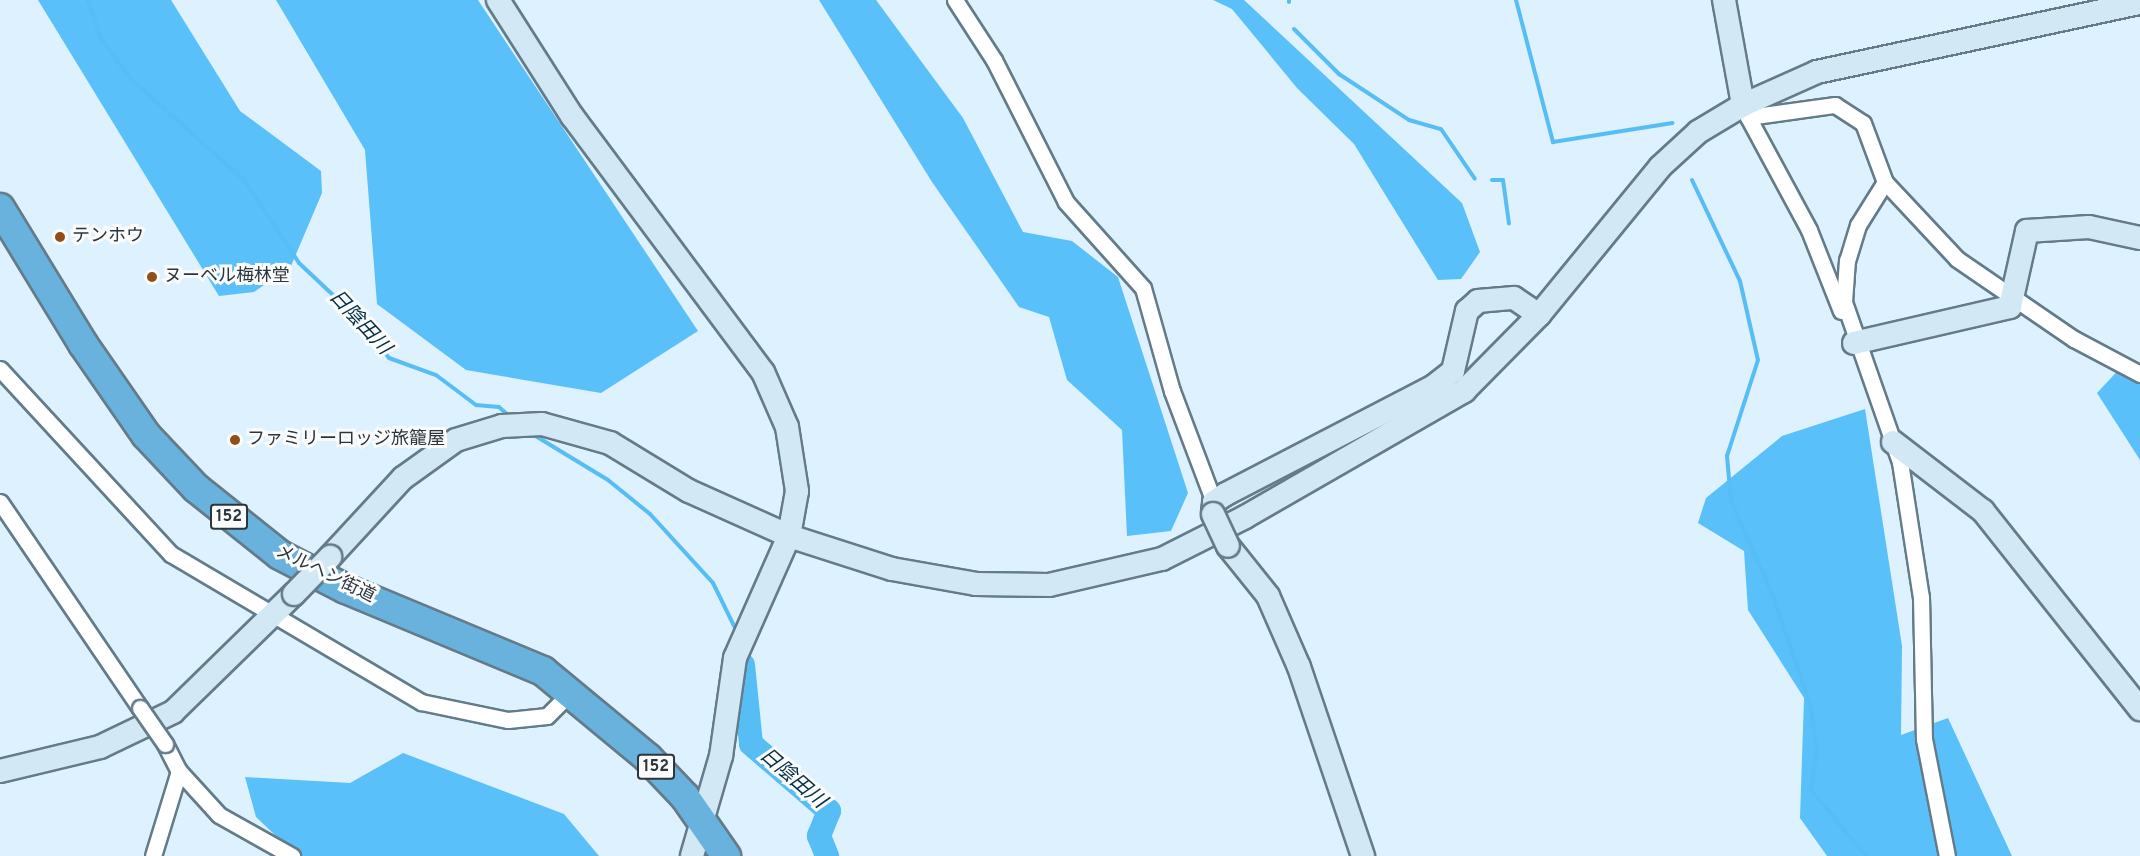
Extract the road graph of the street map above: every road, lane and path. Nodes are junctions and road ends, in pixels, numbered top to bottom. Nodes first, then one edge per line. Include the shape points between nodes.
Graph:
1 (498, 0) edge
2 (955, 0) edge
3 (1724, 0) edge
4 (2140, 3) edge
5 (1746, 111) junction
6 (1885, 182) junction
7 (0, 208) edge
8 (2140, 237) edge
9 (2013, 301) junction
10 (1539, 315) junction
11 (1854, 343) junction
12 (0, 369) edge
13 (2140, 375) edge
14 (1893, 442) junction
15 (0, 502) edge
16 (1214, 508) junction
17 (789, 536) junction
18 (274, 614) junction
19 (570, 693) junction
20 (2140, 709) edge
21 (0, 771) edge
22 (179, 771) junction
23 (702, 822) junction
24 (153, 856) edge
25 (292, 856) edge
26 (692, 856) edge
27 (726, 856) edge
28 (1363, 856) edge
29 (1947, 856) edge

1 - 17 street via 572,116 763,372 787,427 795,463
2 - 16 street via 994,60 1066,202 1143,288 1203,485
3 - 5 street
4 - 5 street via 1817,72
5 - 6 street via 1835,105 1863,123
5 - 10 street via 1698,132 1660,167
5 - 11 street via 1809,230
6 - 9 street via 1957,259
6 - 11 street via 1858,225 1847,260 1844,302
7 - 19 highway, メルヘン街道 / 152 via 51,295 146,435 219,509 280,555 346,589 543,671
8 - 9 street via 2090,227 2027,231
9 - 11 street via 2010,308
9 - 13 street
10 - 16 street via 1514,298 1478,301 1467,311 1453,371 1434,386
10 - 17 street via 1464,391 1422,419 1245,517 1162,558 1121,571 1049,585 976,584 892,569
11 - 14 street
12 - 18 street via 171,554
14 - 20 street via 1983,511
14 - 29 street via 1921,597 1924,739
15 - 22 street, bridge via 165,744
16 - 28 street, bridge via 1228,546 1273,606
17 - 18 street, bridge via 689,491 610,443 542,424 502,426 456,440 394,486
17 - 23 street via 735,658 721,756
18 - 19 street via 421,702 459,714 508,720 547,716
18 - 21 street via 173,712 100,747
19 - 23 highway, メルヘン街道 / 152 via 648,758
22 - 24 street
22 - 25 street via 219,815
23 - 26 street
23 - 27 highway, メルヘン街道 / 152

